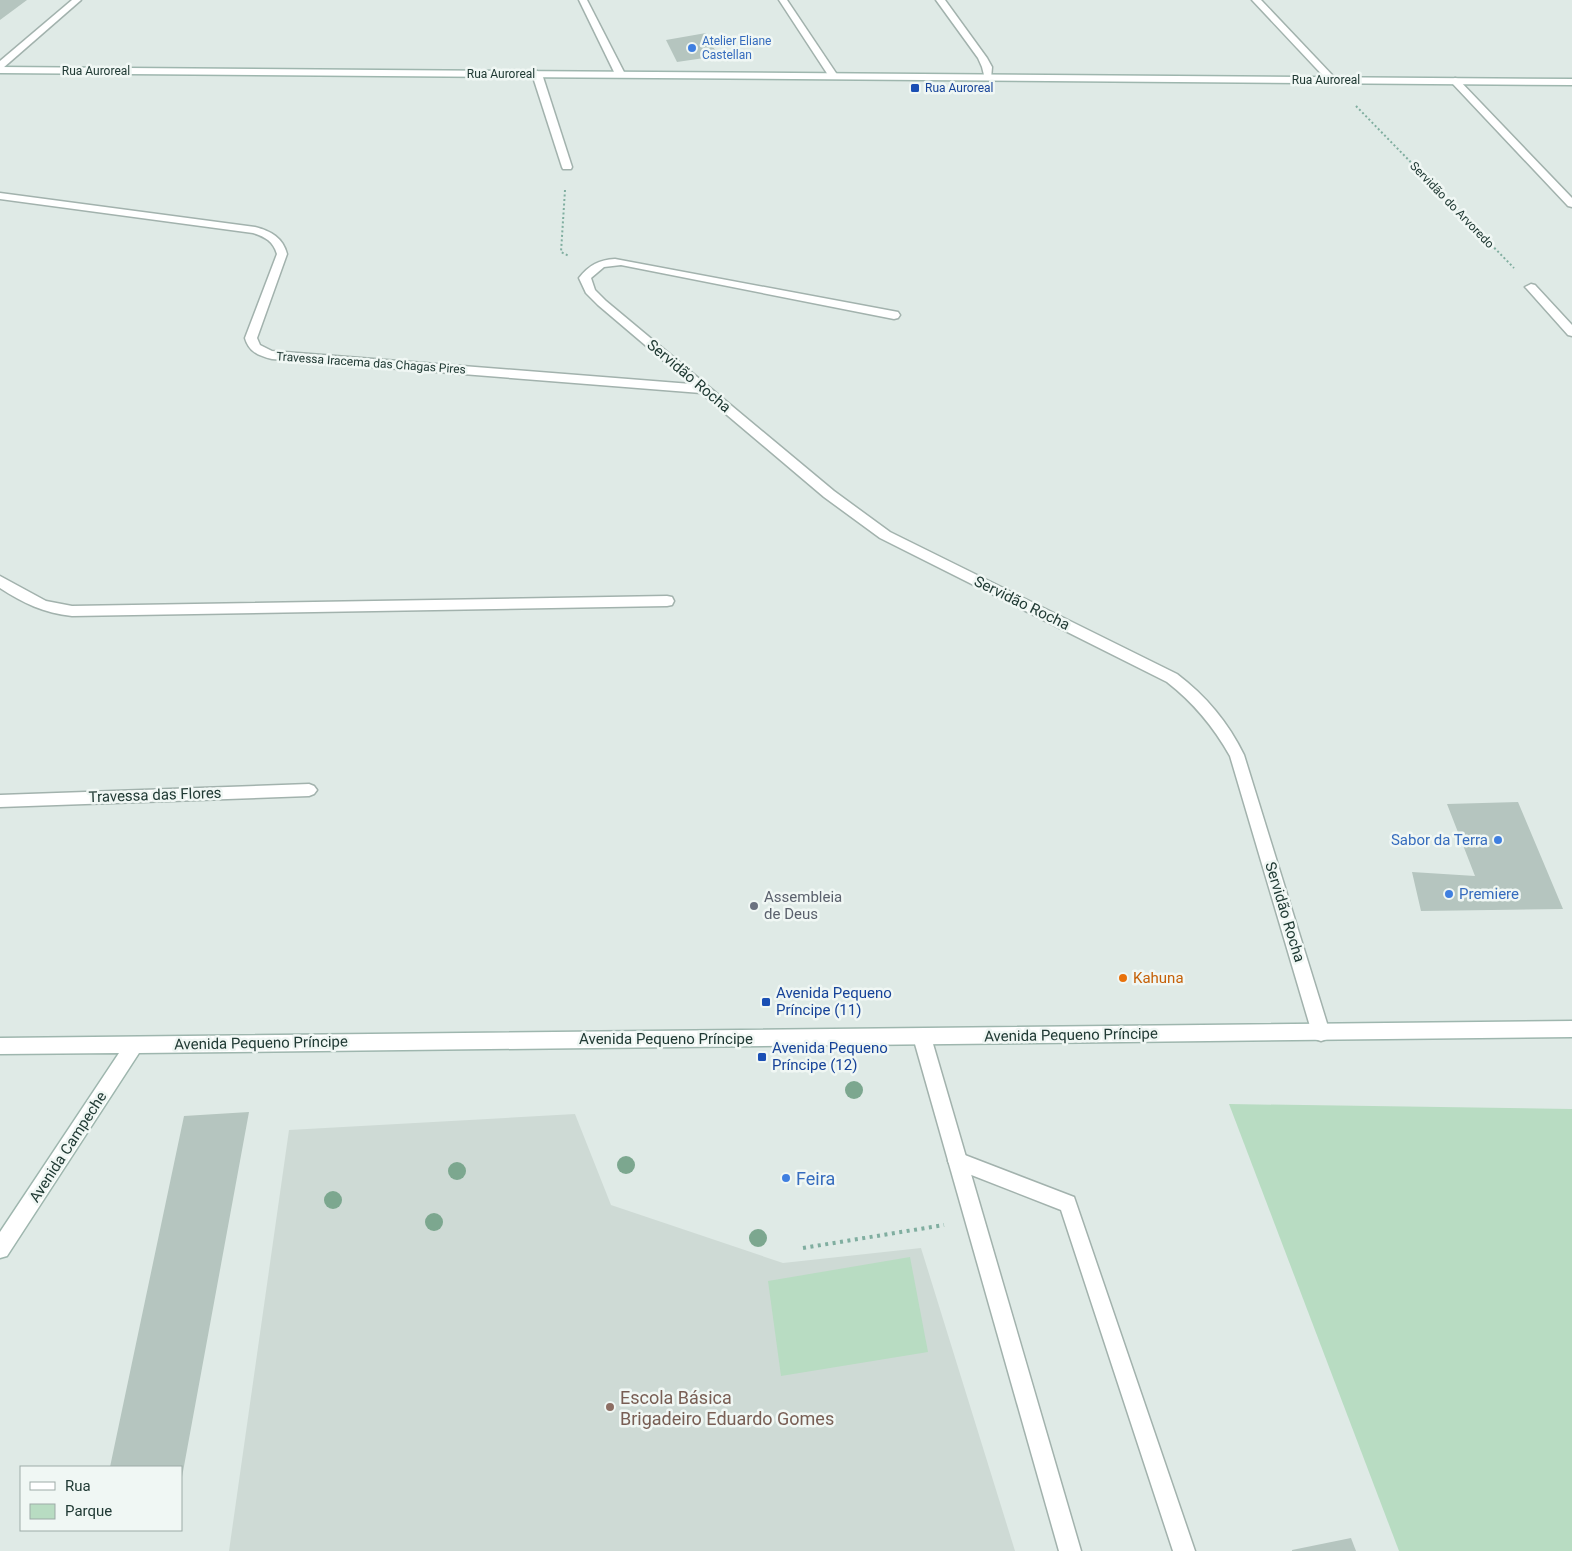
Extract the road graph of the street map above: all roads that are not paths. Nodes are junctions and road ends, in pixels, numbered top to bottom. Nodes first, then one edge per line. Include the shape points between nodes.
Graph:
1 (77, 0) edge
2 (583, 0) edge
3 (783, 0) edge
4 (940, 0) edge
5 (1256, 0) edge
6 (0, 54) edge
7 (11, 56) junction
8 (0, 66) edge
9 (0, 70) edge
10 (537, 74) junction
11 (620, 74) junction
12 (833, 76) junction
13 (988, 77) junction
14 (1332, 80) junction
15 (1455, 81) junction
16 (1572, 82) edge
17 (566, 167) road end
18 (0, 196) edge
19 (1572, 204) edge
20 (1531, 287) road end
21 (894, 315) dead end
22 (1572, 332) edge
23 (705, 389) junction
24 (0, 582) edge
25 (667, 601) dead end
26 (309, 790) dead end
27 (0, 800) edge
28 (1572, 1029) edge
29 (1321, 1033) junction
30 (922, 1036) junction
31 (135, 1044) junction
32 (0, 1046) edge
33 (957, 1161) junction
34 (0, 1249) edge
35 (1070, 1551) edge
36 (1184, 1551) edge

1 - 7 street
2 - 11 street
3 - 12 street
4 - 13 street via 982,58
5 - 14 street
6 - 7 street
7 - 8 street
9 - 10 street, Rua Auroreal
10 - 11 street, Rua Auroreal
10 - 17 street
11 - 12 street, Rua Auroreal
12 - 13 street, Rua Auroreal
13 - 14 street, Rua Auroreal
14 - 15 street, Rua Auroreal
15 - 16 street, Rua Auroreal
15 - 19 street
18 - 23 street, Travessa Iracema das Chagas Pires via 255,230 272,237 280,245 282,254 251,338 256,350 272,356
20 - 22 street
21 - 23 street, Servidão Rocha via 621,262 605,262 591,269 585,278 590,291
23 - 29 street, Servidão Rocha via 829,494 885,535 1172,678 1196,696 1219,724 1237,755
24 - 25 street via 38,606 72,611
26 - 27 street, Travessa das Flores
28 - 29 street, Avenida Pequeno Príncipe
29 - 30 street, Avenida Pequeno Príncipe
30 - 31 street, Avenida Pequeno Príncipe
30 - 33 street
31 - 32 street, Avenida Pequeno Príncipe
31 - 34 street, Avenida Campeche
33 - 35 street
33 - 36 street via 1068,1203

